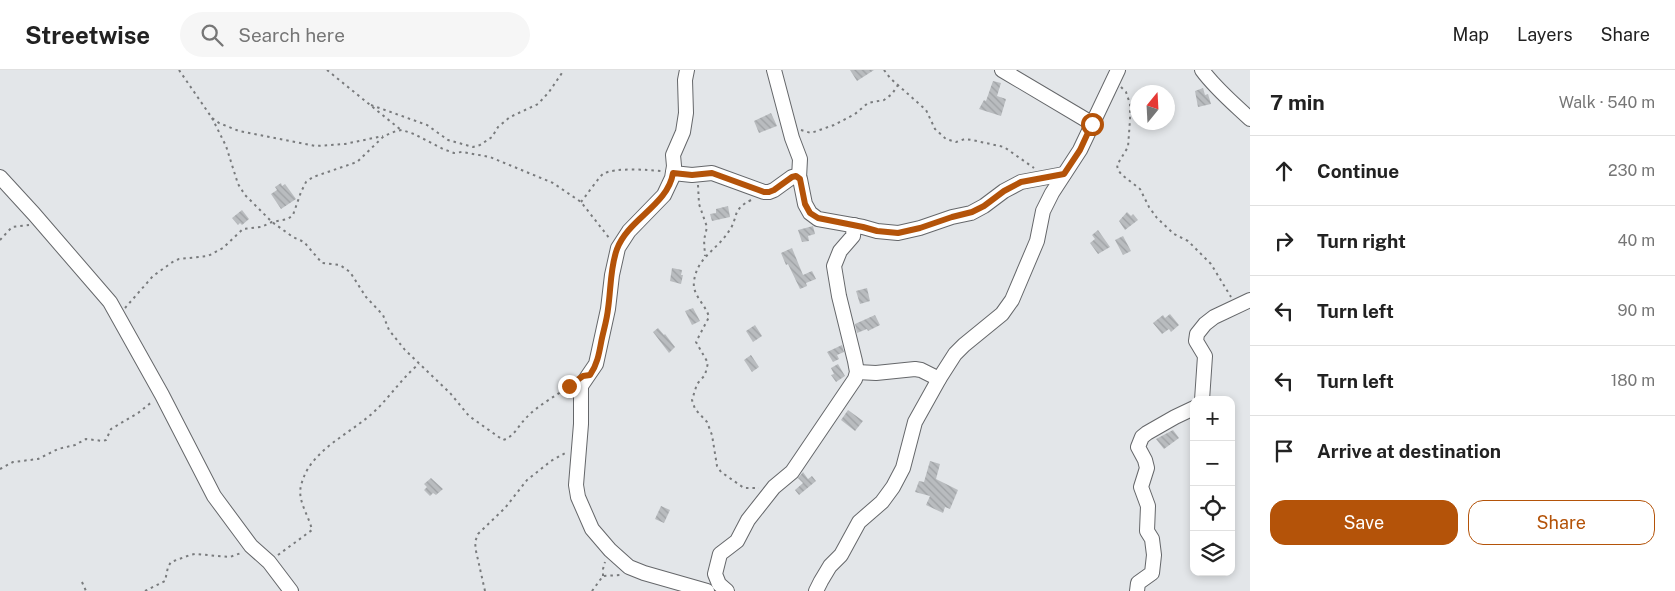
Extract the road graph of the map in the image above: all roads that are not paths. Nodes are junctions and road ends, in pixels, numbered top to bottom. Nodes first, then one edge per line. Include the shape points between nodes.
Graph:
1 (687, 70) edge
2 (774, 70) edge
3 (1002, 70) edge
4 (1202, 70) edge
5 (1116, 75) edge
6 (1250, 119) edge
7 (1092, 124) junction
8 (673, 173) junction
9 (1059, 175) junction
10 (0, 178) edge
11 (799, 178) junction
12 (854, 225) junction
13 (1250, 300) edge
14 (857, 372) junction
15 (939, 379) junction
16 (1202, 396) edge
17 (1190, 410) edge
18 (724, 590) edge
19 (291, 591) edge
20 (707, 591) edge
21 (816, 591) edge
22 (1137, 591) edge

1 - 8 street via 686,113 683,132 673,155
2 - 11 street via 800,159
3 - 7 street
4 - 6 street via 1213,85
5 - 7 street
7 - 9 street via 1080,150
8 - 11 street via 712,173 764,192 774,190 792,177
8 - 20 street via 664,195 634,225 618,248 596,364 580,386 581,424 576,485 592,529 629,566
9 - 12 street via 1013,186 978,210 920,228 888,233
9 - 15 street via 1043,211 1037,241 1012,300 1002,314 960,349
10 - 19 street via 110,302 214,496
11 - 12 street via 810,213 828,222
12 - 14 street via 853,236 840,251 834,266
13 - 16 street via 1214,317 1195,338 1205,356
14 - 15 street via 915,369
14 - 18 street via 842,400 792,472 774,486 737,540 717,560 715,578
15 - 21 street via 915,422 903,468 893,487 882,502 859,522
17 - 22 street via 1147,433 1138,447 1147,468 1141,487 1148,506 1147,531 1154,554 1152,573 1138,583

